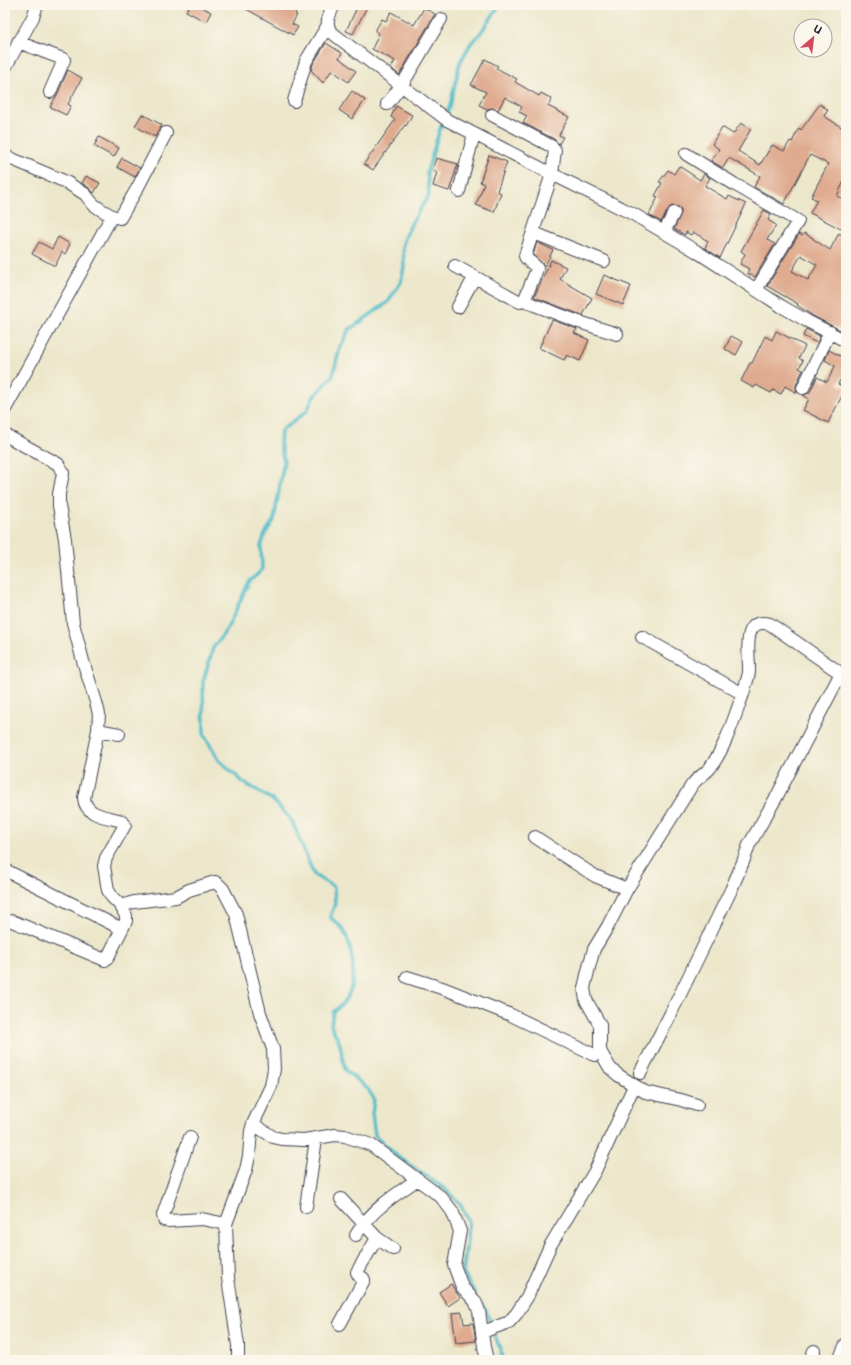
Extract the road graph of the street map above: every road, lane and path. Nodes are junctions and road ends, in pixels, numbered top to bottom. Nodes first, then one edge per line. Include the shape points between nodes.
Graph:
1 (38, 5) edge
2 (334, 5) edge
3 (441, 19) dead end
4 (328, 26) junction
5 (18, 42) junction
6 (5, 68) edge
7 (402, 86) junction
8 (50, 92) dead end
9 (294, 101) dead end
10 (387, 104) dead end
11 (492, 115) dead end
12 (166, 132) dead end
13 (474, 134) junction
14 (686, 154) dead end
15 (5, 156) edge
16 (552, 174) junction
17 (459, 191) dead end
18 (674, 213) dead end
19 (112, 216) junction
20 (664, 232) junction
21 (534, 233) junction
22 (604, 261) dead end
23 (455, 266) dead end
24 (474, 278) junction
25 (756, 290) junction
26 (524, 301) junction
27 (458, 307) dead end
28 (830, 332) junction
29 (617, 334) dead end
30 (846, 340) edge
31 (802, 388) dead end
32 (5, 409) edge
33 (5, 435) edge
34 (642, 637) dead end
35 (843, 675) edge
36 (743, 694) junction
37 (98, 730) junction
38 (119, 734) dead end
39 (535, 837) dead end
40 (5, 870) edge
41 (627, 889) junction
42 (121, 906) junction
43 (12, 921) dead end
44 (122, 929) junction
45 (407, 977) dead end
46 (600, 1051) junction
47 (640, 1073) dead end
48 (634, 1086) junction
49 (697, 1105) dead end
50 (253, 1124) junction
51 (190, 1137) dead end
52 (316, 1139) junction
53 (418, 1179) junction
54 (341, 1199) dead end
55 (306, 1207) dead end
56 (363, 1223) junction
57 (226, 1224) junction
58 (356, 1235) dead end
59 (377, 1238) junction
60 (392, 1249) dead end
61 (340, 1324) dead end
62 (488, 1330) junction
63 (846, 1344) edge
64 (238, 1360) edge
65 (487, 1360) edge
66 (839, 1360) edge

1 - 5 street
2 - 4 street
3 - 7 street
4 - 7 street via 336,37
4 - 9 street via 306,61
5 - 6 street
5 - 8 street via 64,60
7 - 10 street
7 - 13 street via 447,120
11 - 16 street via 551,146 556,155
12 - 19 street via 122,217
13 - 16 street
13 - 17 street
14 - 25 street via 798,221
15 - 19 street via 66,182 86,194 93,204
16 - 20 street
16 - 21 street
18 - 20 street
19 - 32 street
20 - 25 street
21 - 22 street
21 - 26 street via 525,257 537,268
23 - 24 street
24 - 26 street via 520,302
24 - 27 street
25 - 28 street
26 - 29 street
28 - 30 street
28 - 31 street
33 - 37 street via 58,464 62,469 59,506 65,539 73,623 99,710
34 - 36 street
35 - 36 street via 773,626 761,623 753,626 748,640 749,670
35 - 47 street via 749,845 731,890
36 - 41 street via 714,761 708,770 696,779
37 - 38 street
37 - 42 street via 84,802 90,811 125,825 104,866 108,890
39 - 41 street via 595,876
40 - 44 street
41 - 46 street via 594,949 584,988 586,1000 600,1025
42 - 44 street via 126,916
42 - 50 street via 176,897 215,882 223,889 236,914 260,1013 273,1049 274,1069 271,1086
43 - 44 street via 104,960 107,959
45 - 46 street via 504,1012 592,1054
46 - 48 street via 610,1068
48 - 49 street via 645,1092
48 - 62 street via 595,1171 550,1246 527,1297 511,1321
50 - 52 street via 282,1139
50 - 57 street via 246,1170
51 - 57 street via 163,1215 164,1220 202,1220
52 - 53 street via 335,1135 345,1136 371,1145
52 - 55 street
53 - 56 street via 383,1204
53 - 62 street via 441,1196 457,1221 460,1231 454,1265 462,1287 475,1301
54 - 56 street
56 - 58 street
56 - 59 street
57 - 64 street via 228,1278
59 - 60 street
59 - 61 street via 357,1272 364,1280
62 - 65 street via 484,1348
63 - 66 street

